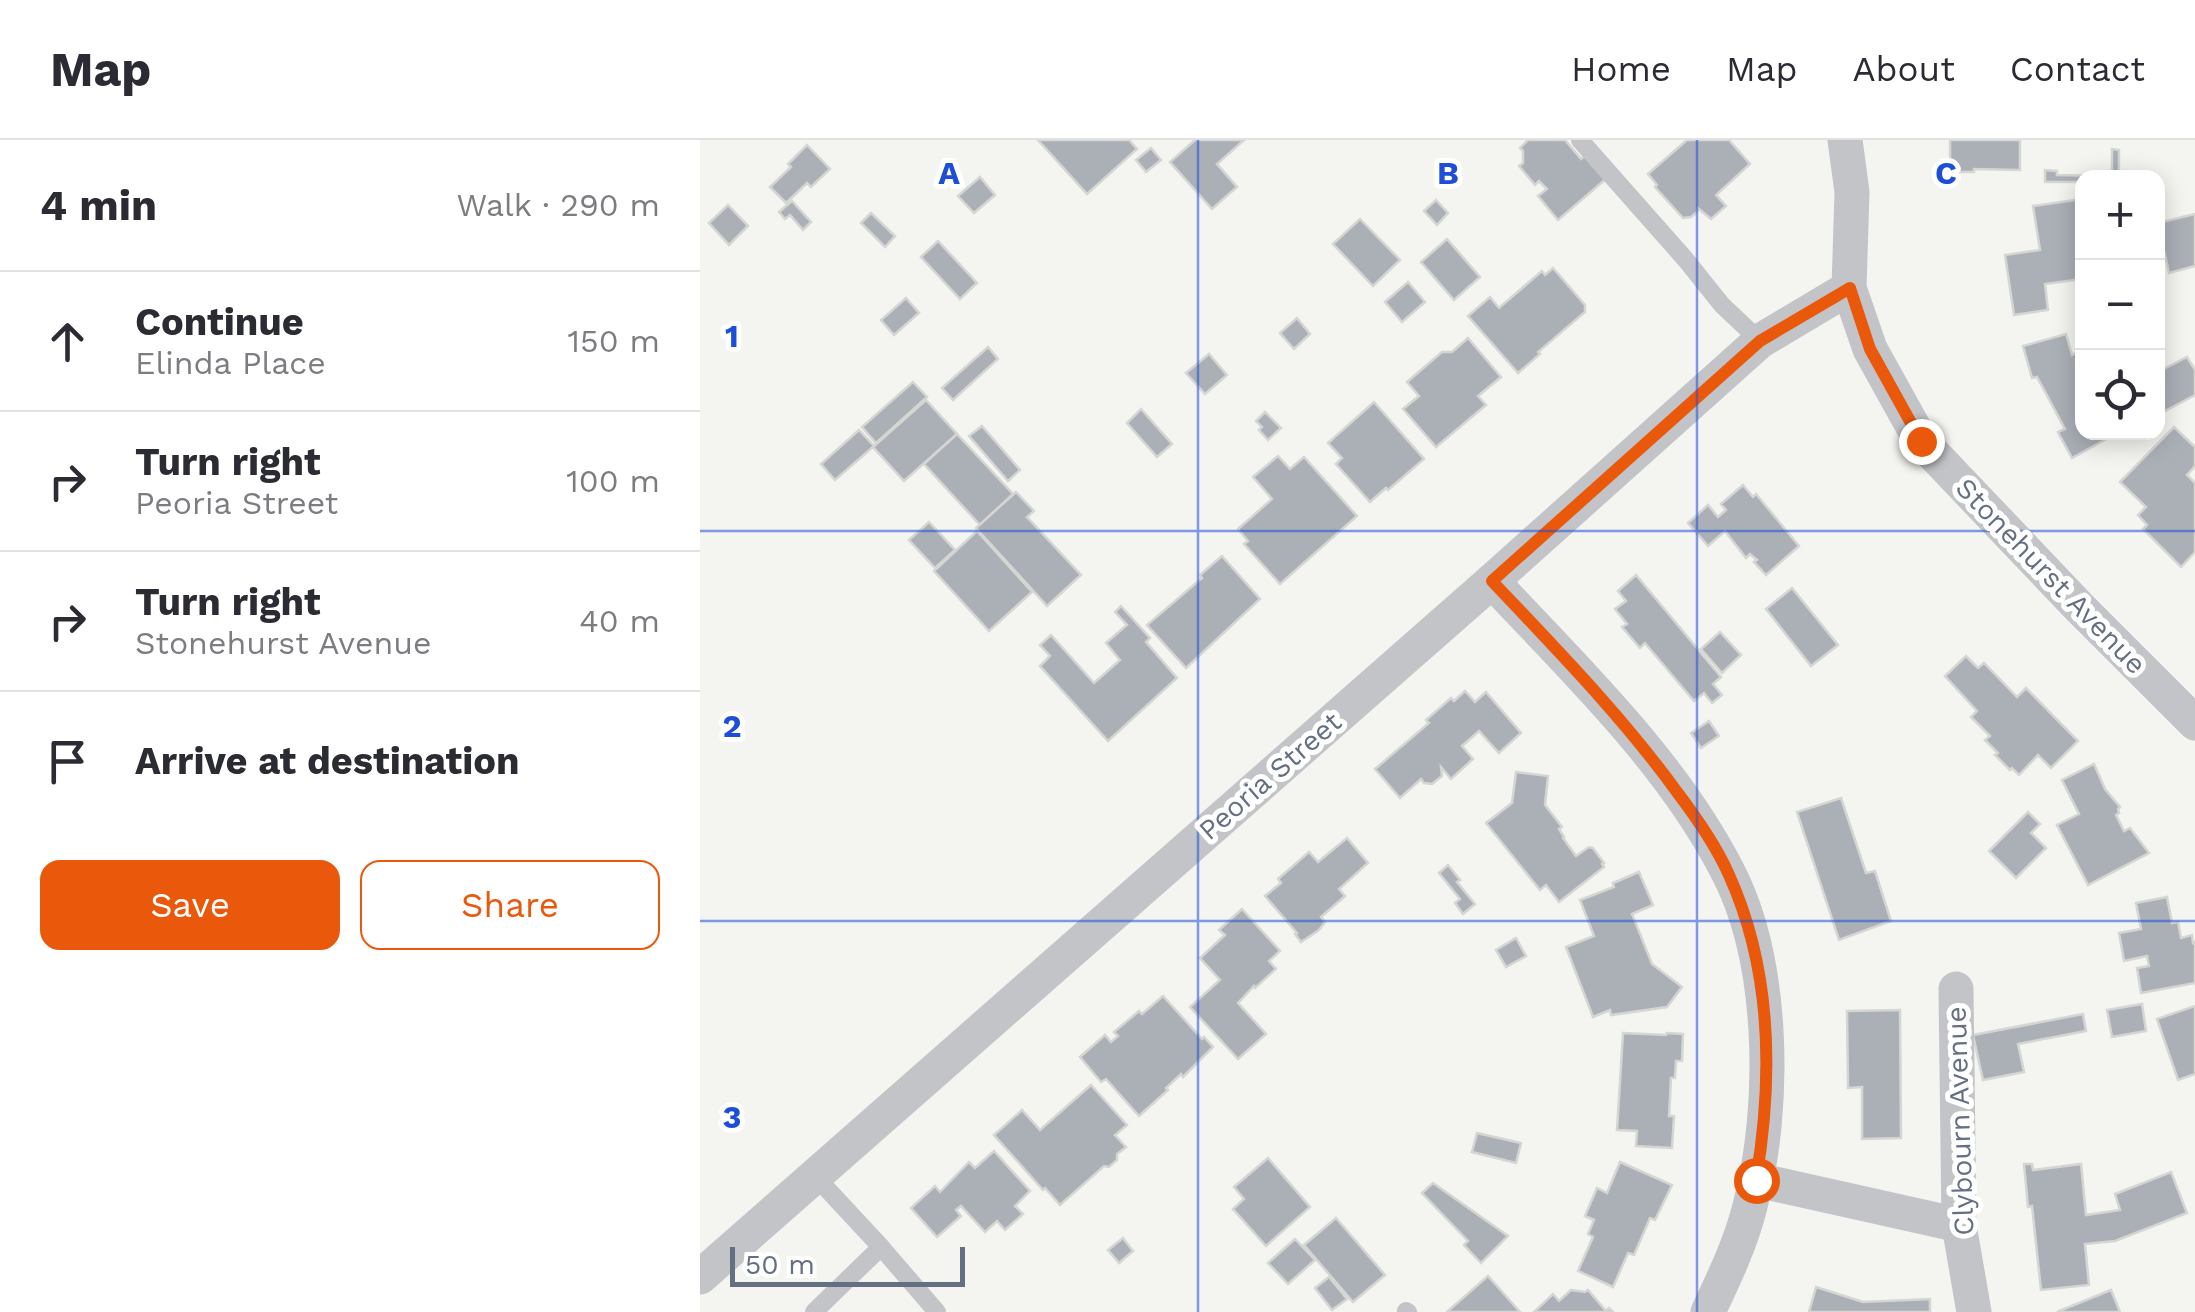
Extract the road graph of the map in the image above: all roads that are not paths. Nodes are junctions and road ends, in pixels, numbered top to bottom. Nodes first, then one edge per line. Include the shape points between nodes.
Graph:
1 (1580, 140) edge
2 (1845, 140) edge
3 (1850, 288) junction
4 (1760, 341) junction
5 (1492, 581) junction
6 (2195, 723) edge
7 (1956, 989) dead end
8 (816, 1176) junction
9 (1756, 1180) junction
10 (1959, 1226) junction
11 (881, 1248) junction
12 (700, 1278) edge
13 (814, 1312) edge
14 (938, 1312) edge
15 (1708, 1312) edge
16 (1974, 1312) edge

1 - 4 lane
2 - 3 street, Stonehurst Avenue via 1852,192
3 - 4 street, Peoria Street
3 - 6 street, Stonehurst Avenue via 1870,349 1921,441
4 - 5 street, Peoria Street
5 - 8 street, Peoria Street
5 - 9 street via 1644,747 1728,872 1748,921 1762,989 1766,1090
7 - 10 street, Clybourn Avenue
8 - 11 lane
8 - 12 street, Peoria Street
9 - 10 street
9 - 15 street
10 - 16 street, Clybourn Avenue
11 - 13 lane
11 - 14 lane

